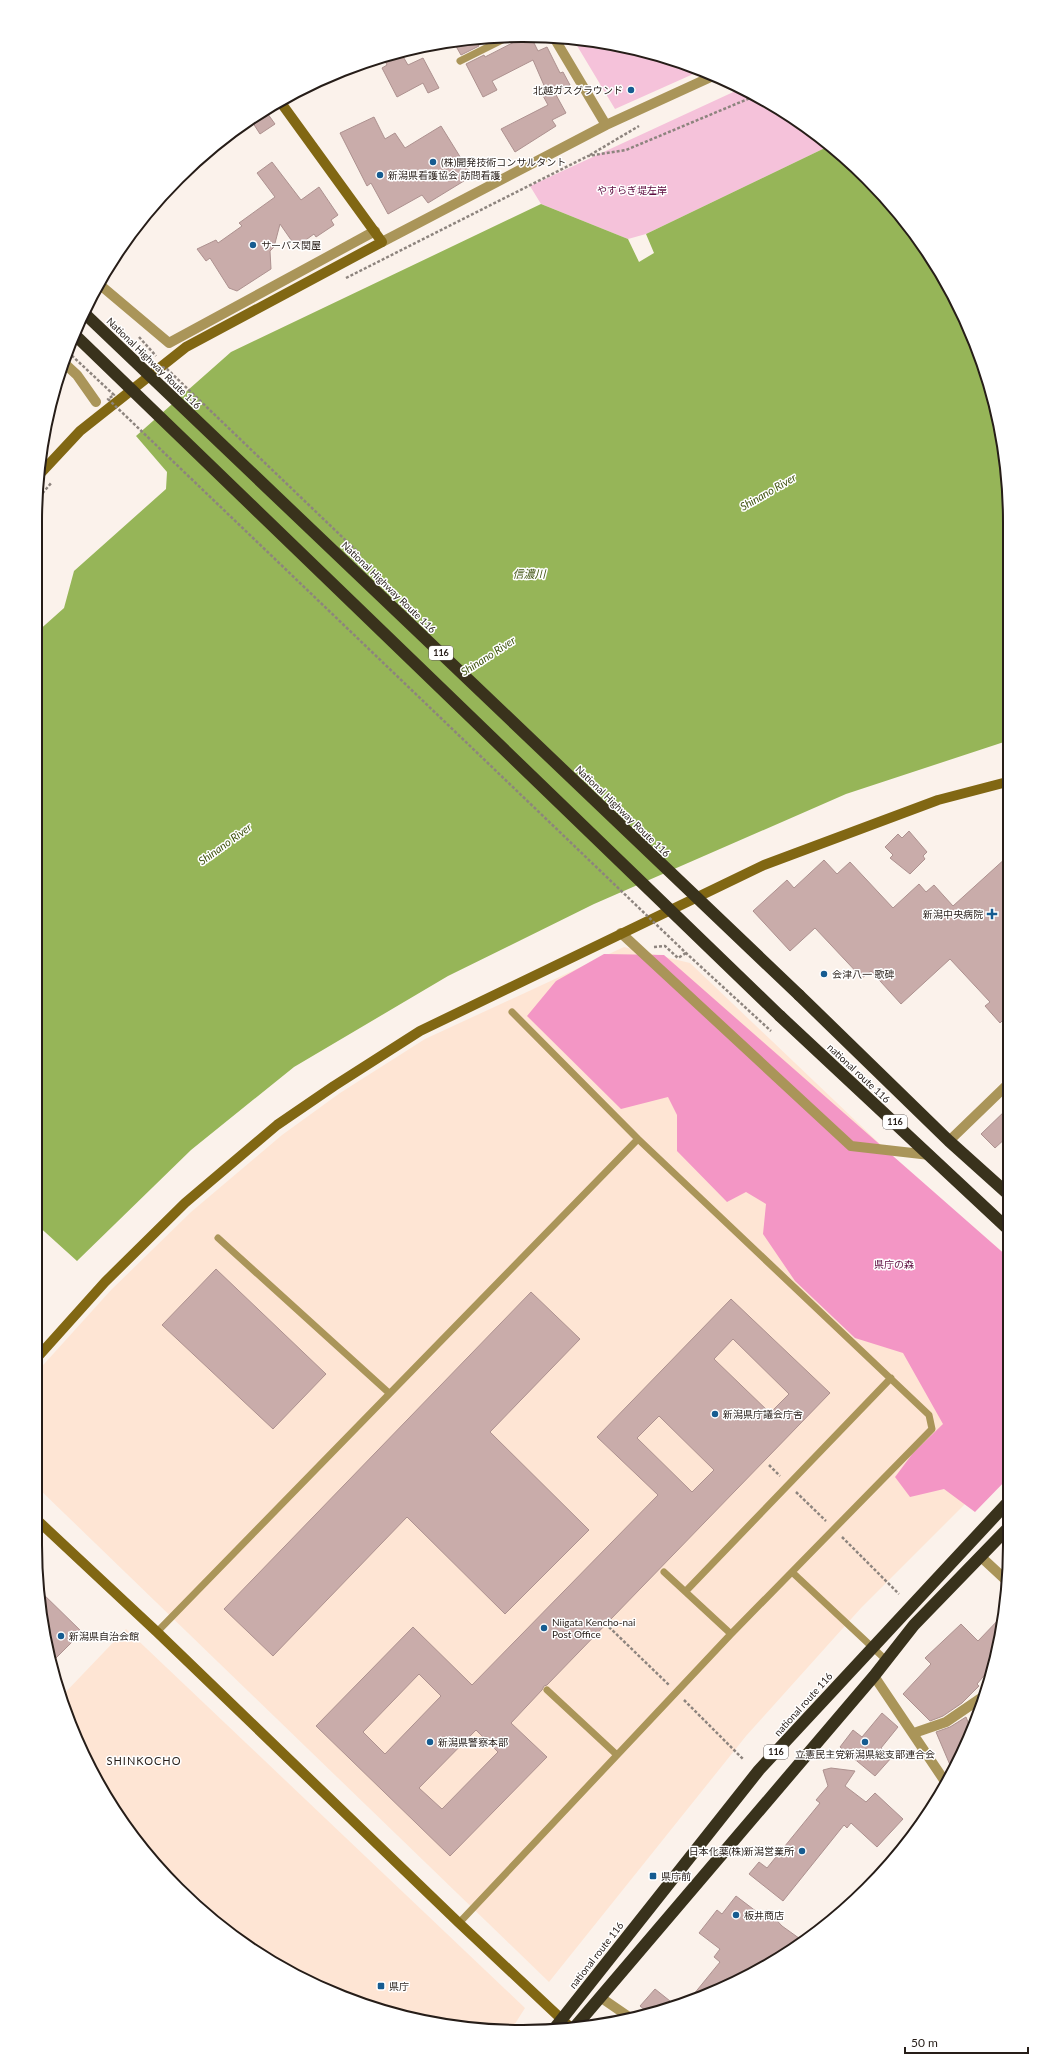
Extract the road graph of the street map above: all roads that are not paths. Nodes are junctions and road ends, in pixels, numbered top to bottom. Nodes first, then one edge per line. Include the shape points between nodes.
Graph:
1 (497, 43) edge
2 (557, 43) edge
3 (460, 62) dead end
4 (706, 79) edge
5 (283, 105) edge
6 (606, 125) junction
7 (375, 231) junction
8 (382, 242) junction
9 (103, 288) edge
10 (89, 317) edge
11 (79, 339) edge
12 (68, 367) edge
13 (96, 402) dead end
14 (45, 468) edge
15 (1003, 783) edge
16 (621, 933) junction
17 (799, 995) joint
18 (512, 1012) dead end
19 (1003, 1089) edge
20 (638, 1139) junction
21 (949, 1141) junction
22 (930, 1155) junction
23 (1003, 1190) edge
24 (1003, 1224) edge
25 (218, 1238) dead end
26 (42, 1352) edge
27 (891, 1378) junction
28 (389, 1393) junction
29 (1003, 1507) edge
30 (42, 1525) edge
31 (1003, 1533) edge
32 (980, 1556) junction
33 (664, 1572) dead end
34 (793, 1573) junction
35 (1002, 1576) edge
36 (686, 1591) junction
37 (157, 1632) junction
38 (731, 1634) junction
39 (872, 1646) junction
40 (886, 1660) junction
41 (874, 1676) junction
42 (547, 1690) dead end
43 (976, 1701) edge
44 (914, 1733) junction
45 (617, 1755) junction
46 (943, 1778) edge
47 (459, 1923) junction
48 (600, 1997) junction
49 (625, 2014) edge
50 (579, 2022) edge
51 (557, 2024) edge

1 - 3 lane
2 - 6 street
4 - 6 street
5 - 7 street
6 - 8 street
7 - 8 street
7 - 9 street via 169,343
8 - 14 street via 186,347 80,431
10 - 17 highway, National Highway Route 116 / 116, bridge
11 - 22 highway, national route 116 / 116, bridge via 780,1016
12 - 13 street
15 - 16 street via 938,800 764,865
16 - 22 street via 851,1146
16 - 26 street via 420,1031 277,1126 185,1203 105,1282
17 - 21 highway, national route 116 / 116
18 - 20 lane
19 - 21 street
20 - 27 lane
20 - 28 lane
21 - 23 highway, national route 116 / 116
22 - 24 highway, national route 116 / 116
25 - 28 lane
27 - 34 lane via 929,1415 932,1429
27 - 36 lane
28 - 37 lane
29 - 39 highway, national route 116 / 116
30 - 37 street
31 - 32 highway, 116
32 - 35 street
32 - 40 highway, 116 via 914,1625
33 - 36 lane
34 - 38 lane
34 - 39 lane
36 - 38 lane
37 - 47 street
38 - 45 lane
39 - 40 lane
39 - 51 highway, national route 116 / 116 via 759,1770
40 - 41 highway, 116
41 - 44 street
41 - 48 highway, 116
42 - 45 lane
43 - 44 street via 946,1722
44 - 46 street
45 - 47 lane
47 - 51 street
48 - 49 street
48 - 50 highway, 116

